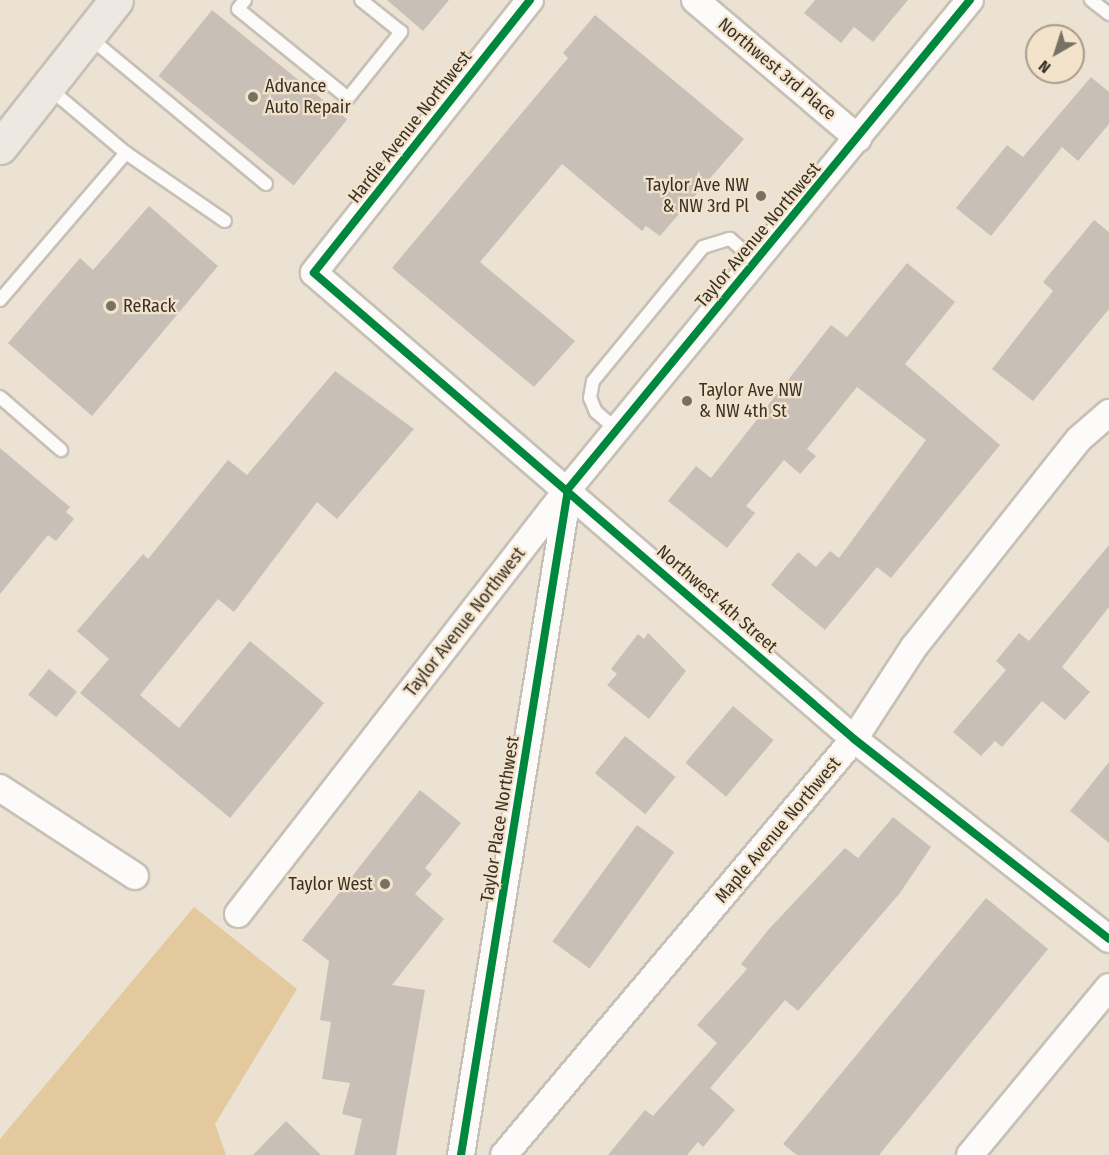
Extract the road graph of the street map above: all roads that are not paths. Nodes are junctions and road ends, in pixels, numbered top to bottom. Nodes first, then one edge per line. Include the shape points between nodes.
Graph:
1 (116, 0) edge
2 (245, 0) edge
3 (361, 0) edge
4 (530, 0) edge
5 (696, 0) edge
6 (970, 0) edge
7 (1091, 0) edge
8 (1109, 14) edge
9 (89, 37) junction
10 (50, 89) junction
11 (858, 138) junction
12 (0, 147) edge
13 (126, 153) junction
14 (266, 184) dead end
15 (225, 221) dead end
16 (756, 262) junction
17 (314, 273) joint
18 (0, 300) edge
19 (0, 397) edge
20 (1109, 413) edge
21 (617, 430) junction
22 (62, 450) dead end
23 (568, 489) junction
24 (854, 739) junction
25 (0, 788) edge
26 (135, 876) dead end
27 (238, 914) dead end
28 (1109, 939) edge
29 (1109, 987) edge
30 (461, 1155) edge
31 (504, 1155) edge
32 (970, 1155) edge

1 - 9 main road
2 - 3 lane via 238,9 348,98 401,32
4 - 17 street, Hardie Avenue Northwest
5 - 11 street, Northwest 3rd Place
6 - 11 street, Taylor Avenue Northwest
7 - 8 lane
9 - 10 main road
9 - 14 lane
10 - 12 main road
10 - 13 lane
11 - 16 street, Taylor Avenue Northwest
13 - 15 lane
13 - 18 lane
16 - 21 street, Taylor Avenue Northwest
16 - 21 lane via 730,238 718,239 689,265 593,381 590,398 596,412
17 - 23 street, Northwest 4th Street
19 - 22 lane
20 - 24 street, Maple Avenue Northwest via 1079,439 914,647
21 - 23 street, Taylor Avenue Northwest
23 - 24 street, Northwest 4th Street
23 - 27 street, Taylor Avenue Northwest
23 - 30 street, Taylor Place Northwest
24 - 28 street, Northwest 4th Street
24 - 31 street, Maple Avenue Northwest
25 - 26 street
29 - 32 street

